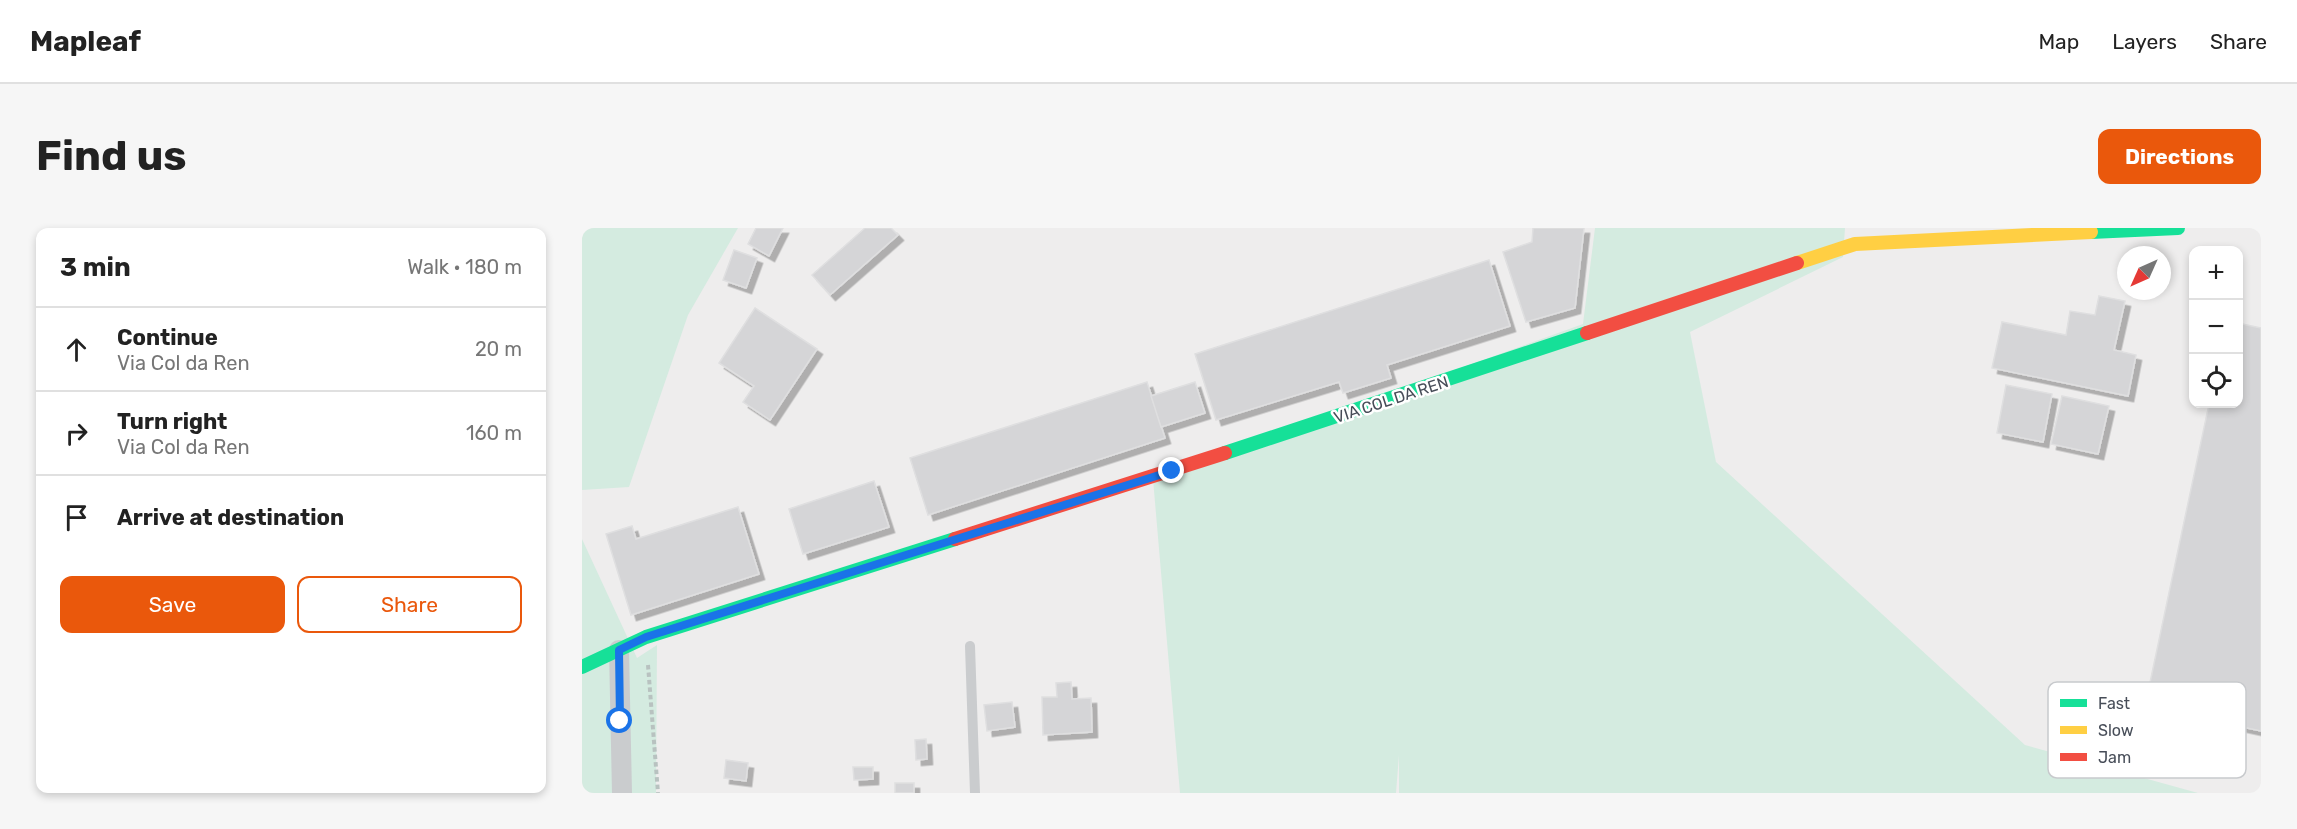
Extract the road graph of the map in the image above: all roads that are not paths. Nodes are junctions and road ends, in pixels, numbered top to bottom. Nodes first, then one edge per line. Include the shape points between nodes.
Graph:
1 (2178, 228) edge
2 (970, 646) dead end
3 (619, 650) junction
4 (582, 667) edge
5 (622, 793) edge
6 (975, 793) edge

1 - 3 street, VIA COL DA REN via 1855,244 1172,471 646,637
2 - 6 lane
3 - 4 street, VIA COL DA REN
3 - 5 street

